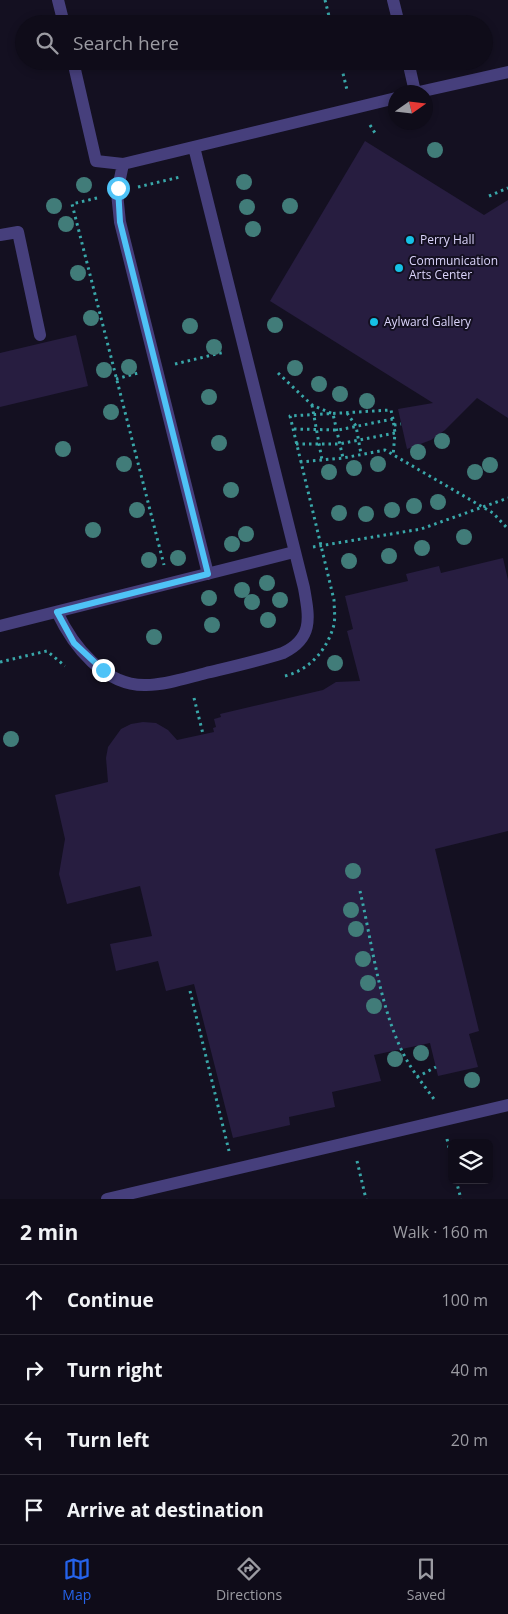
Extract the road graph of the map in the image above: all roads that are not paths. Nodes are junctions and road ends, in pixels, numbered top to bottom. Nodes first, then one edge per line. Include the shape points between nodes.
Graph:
1 (58, 0) edge
2 (393, 0) edge
3 (62, 15) edge
4 (397, 15) edge
5 (74, 70) edge
6 (411, 70) edge
7 (508, 72) edge
8 (415, 85) edge
9 (433, 88) edge
10 (388, 100) edge
11 (194, 148) junction
12 (123, 164) junction
13 (0, 235) edge
14 (40, 336) dead end
15 (294, 552) junction
16 (208, 574) junction
17 (57, 612) junction
18 (0, 626) edge
19 (508, 1105) edge
20 (107, 1199) edge

1 - 3 lane
2 - 4 lane
5 - 12 lane via 96,161
6 - 8 lane
7 - 9 lane
10 - 11 lane
11 - 12 lane
11 - 15 lane
12 - 16 lane via 117,192 120,222
13 - 14 lane via 18,232
15 - 16 lane
15 - 17 lane via 307,606 308,627 294,647 263,659 160,684 129,683 89,659 68,634
16 - 17 lane
17 - 18 lane
19 - 20 lane

